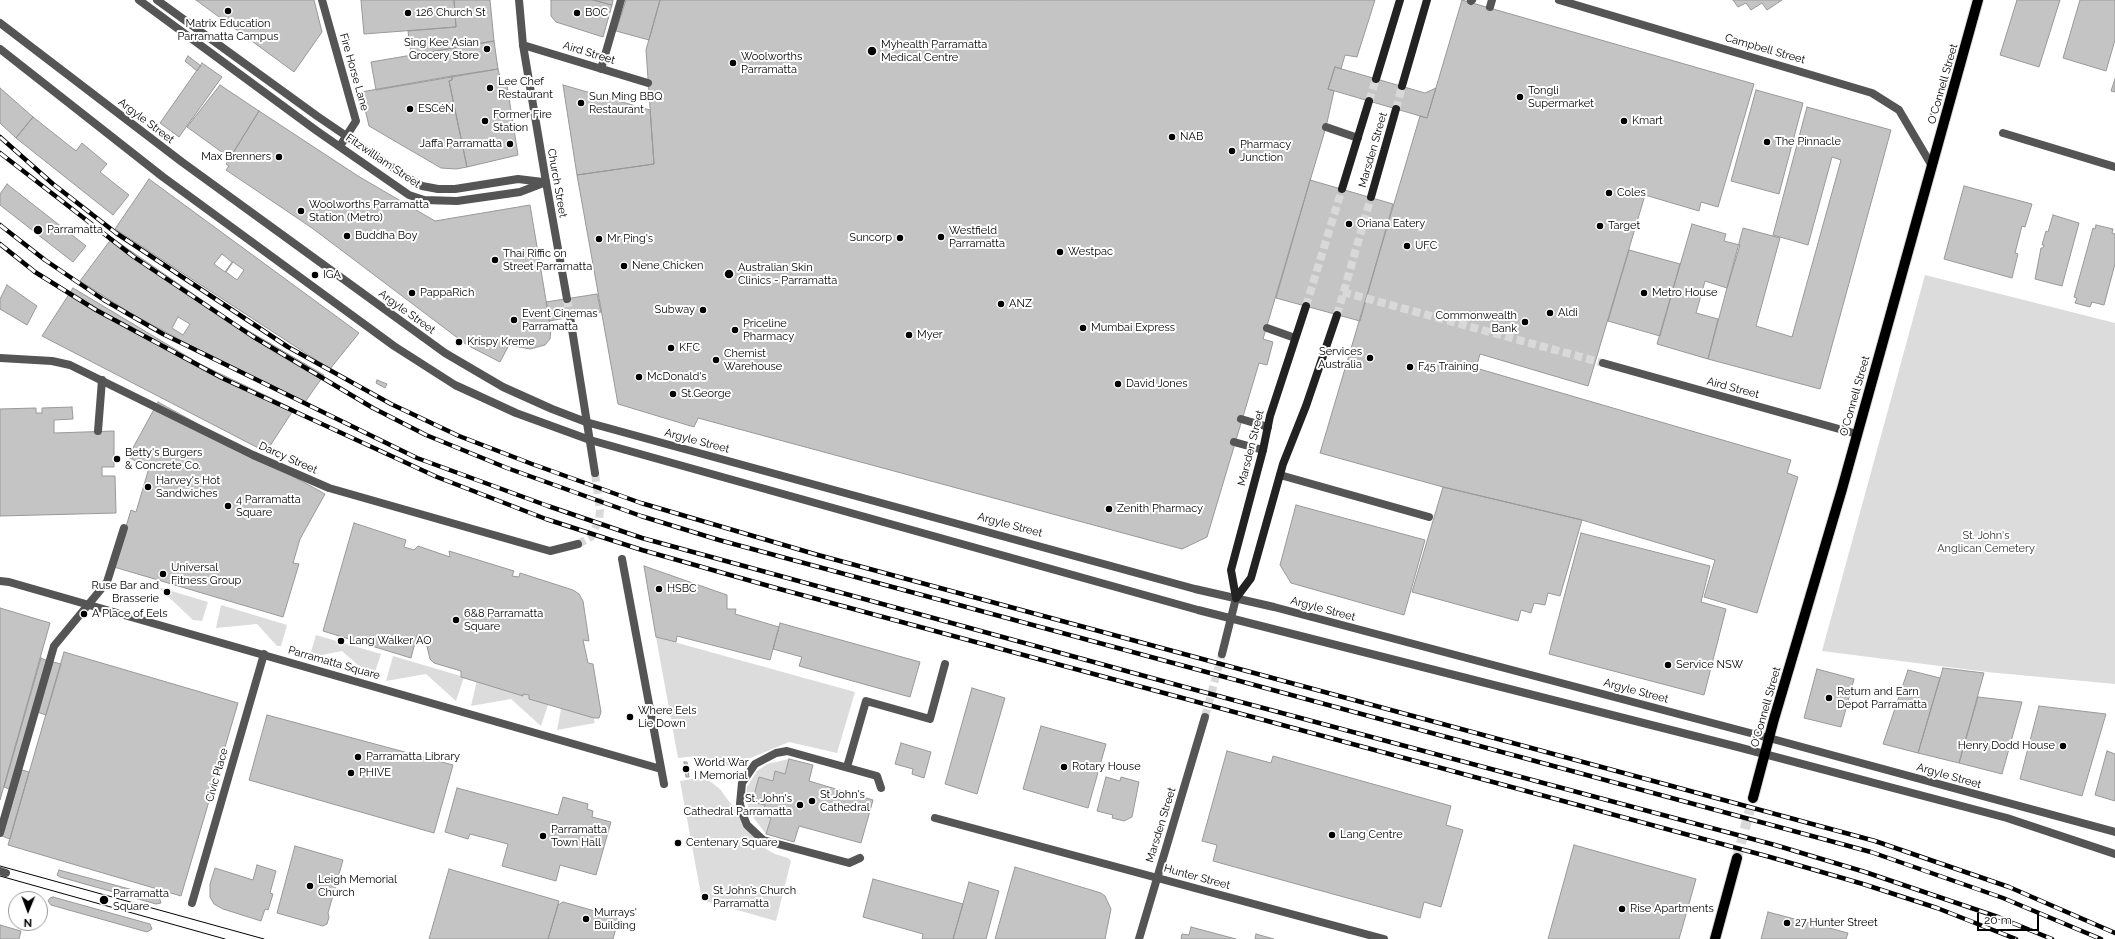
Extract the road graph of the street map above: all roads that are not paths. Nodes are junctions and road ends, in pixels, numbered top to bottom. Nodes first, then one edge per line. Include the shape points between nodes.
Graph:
1 (139, 0) edge
2 (157, 0) edge
3 (322, 0) edge
4 (519, 0) edge
5 (621, 0) edge
6 (1400, 0) edge
7 (1427, 0) edge
8 (1559, 0) edge
9 (1978, 0) edge
10 (0, 23) edge
11 (523, 45) junction
12 (0, 49) edge
13 (601, 69) junction
14 (1376, 79) tunnel mouth
15 (648, 83) dead end
16 (1402, 86) tunnel mouth
17 (1369, 101) tunnel mouth
18 (1396, 109) tunnel mouth
19 (1326, 127) dead end
20 (2003, 133) dead end
21 (347, 136) junction
22 (1358, 138) junction
23 (340, 146) junction
24 (1932, 166) junction
25 (2115, 167) edge
26 (546, 182) junction
27 (1342, 189) tunnel mouth
28 (1371, 197) tunnel mouth
29 (567, 299) tunnel mouth
30 (1306, 306) tunnel mouth
31 (1337, 315) tunnel mouth
32 (570, 317) tunnel mouth
33 (1267, 328) dead end
34 (1295, 338) junction
35 (0, 358) edge
36 (1603, 363) tunnel mouth
37 (102, 380) junction
38 (1241, 419) dead end
39 (586, 422) junction
40 (1268, 427) junction
41 (98, 432) dead end
42 (1857, 434) junction
43 (590, 440) junction
44 (1234, 442) dead end
45 (1263, 450) junction
46 (595, 473) tunnel mouth
47 (1280, 475) junction
48 (1429, 517) dead end
49 (124, 528) dead end
50 (578, 544) tunnel mouth
51 (622, 559) dead end
52 (0, 581) edge
53 (1236, 598) junction
54 (88, 605) junction
55 (1231, 617) junction
56 (264, 654) junction
57 (1222, 654) tunnel mouth
58 (945, 664) dead end
59 (1205, 717) tunnel mouth
60 (1769, 738) junction
61 (1765, 754) junction
62 (847, 767) junction
63 (661, 769) junction
64 (664, 784) dead end
65 (881, 788) dead end
66 (1753, 798) tunnel mouth
67 (935, 818) dead end
68 (2115, 832) edge
69 (0, 833) edge
70 (2115, 854) edge
71 (860, 858) dead end
72 (1737, 858) tunnel mouth
73 (1157, 878) junction
74 (192, 903) dead end
75 (1139, 939) edge
76 (1384, 939) edge
77 (1715, 939) edge

1 - 23 street, Fitzwilliam Street
2 - 21 street, Fitzwilliam Street
3 - 21 street, Fire Horse Lane via 356,121
4 - 11 street, Church Street
5 - 13 street
6 - 14 main road
7 - 16 main road
8 - 24 street, Campbell Street via 1872,92 1899,110
9 - 24 main road, O'Connell Street
10 - 39 street, Argyle Street via 182,162 445,353 503,387
11 - 13 street, Aird Street
11 - 26 street, Church Street
12 - 43 street via 164,177 427,368 482,398
13 - 15 street, Aird Street
17 - 22 main road, Marsden Street
18 - 28 main road, Marsden Street
19 - 22 street
20 - 25 street
21 - 23 street, Fire Horse Lane
21 - 26 street, Fitzwilliam Street via 422,186 455,190 518,179
22 - 27 main road, Marsden Street
23 - 26 street, Fitzwilliam Street via 409,194 424,200 457,201 520,192
24 - 42 main road, O'Connell Street
26 - 29 street, Church Street
30 - 34 main road, Marsden Street
31 - 47 main road, Marsden Street
32 - 39 street
33 - 34 street
34 - 40 main road, Marsden Street
35 - 37 street, Darcy Street via 61,362
36 - 42 street, Aird Street
37 - 41 street
37 - 50 street, Darcy Street via 252,455 329,488 550,551
38 - 40 street
39 - 43 street
39 - 53 street, Argyle Street via 1195,589
40 - 45 main road, Marsden Street
42 - 60 main road, O'Connell Street
43 - 46 street
43 - 55 street
44 - 45 street
45 - 53 main road, Marsden Street via 1231,570
47 - 48 street
47 - 53 main road, Marsden Street via 1251,578
49 - 54 street via 107,582
51 - 63 street
52 - 54 street, Parramatta Square
53 - 55 street, Marsden Street
53 - 60 street, Argyle Street
54 - 56 street, Parramatta Square
54 - 69 street via 54,646
55 - 57 street, Marsden Street
55 - 61 street
56 - 63 street, Parramatta Square
56 - 74 street, Civic Place
58 - 62 street via 930,719 866,701
59 - 73 street, Marsden Street
60 - 61 main road, O'Connell Street
60 - 68 street, Argyle Street
61 - 66 main road, O'Connell Street
61 - 70 street via 2007,818
62 - 65 street via 877,776
62 - 71 street via 787,751 776,753 765,757 748,772 742,783 740,804 748,825 764,840 849,863
63 - 64 street
67 - 73 street, Hunter Street
72 - 77 main road
73 - 75 street, Marsden Street
73 - 76 street, Hunter Street

